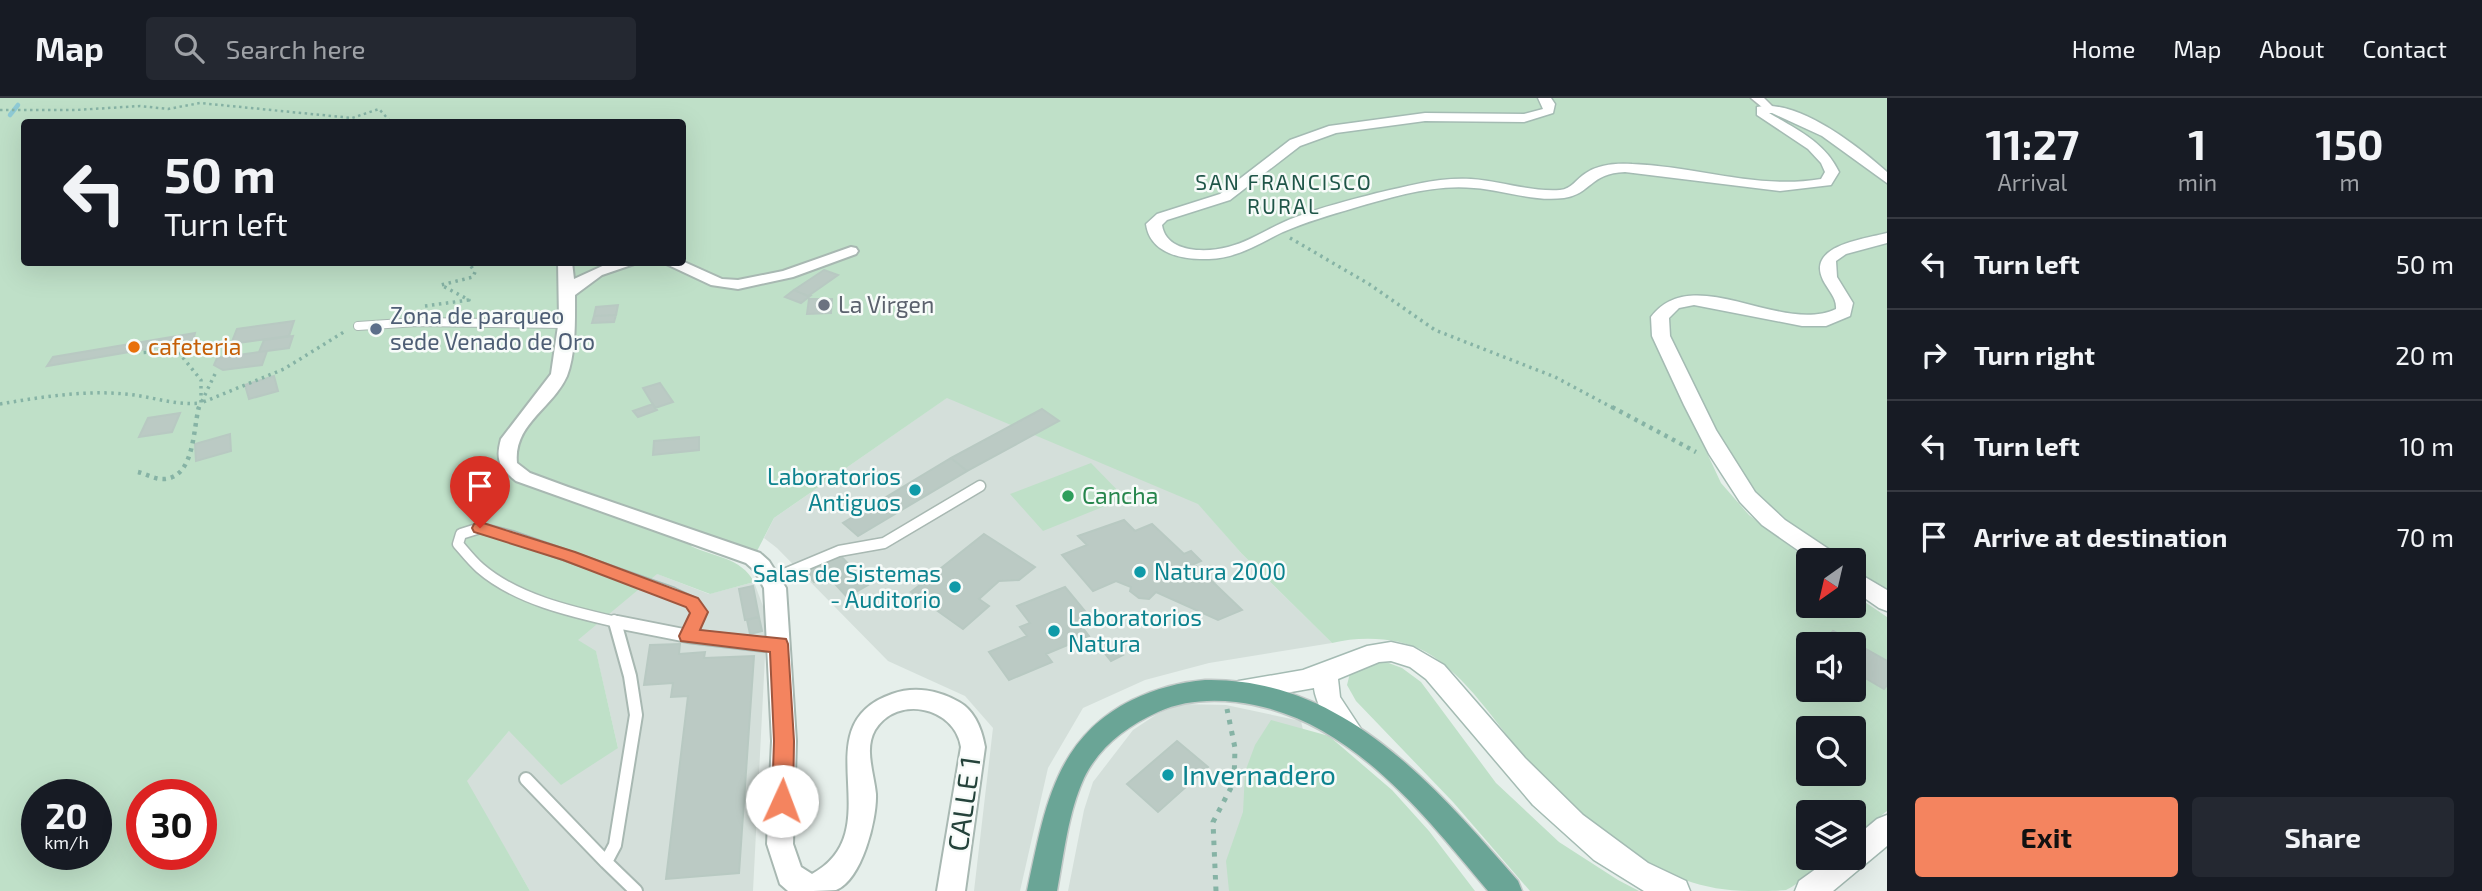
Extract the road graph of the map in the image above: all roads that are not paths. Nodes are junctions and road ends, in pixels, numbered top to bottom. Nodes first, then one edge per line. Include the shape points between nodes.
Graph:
1 (1544, 98) edge
2 (1762, 103) edge
3 (1887, 179) edge
4 (1887, 238) edge
5 (851, 251) dead end
6 (565, 266) edge
7 (620, 266) edge
8 (685, 266) edge
9 (568, 293) junction
10 (565, 324) junction
11 (358, 326) road end
12 (980, 486) dead end
13 (1812, 548) edge
14 (772, 579) junction
15 (1866, 587) edge
16 (1887, 602) edge
17 (614, 620) junction
18 (688, 636) junction
19 (779, 644) junction
20 (1325, 674) junction
21 (1229, 690) junction
22 (1350, 732) junction
23 (526, 779) dead end
24 (1887, 828) edge
25 (1866, 846) edge
26 (606, 862) junction
27 (1837, 870) edge
28 (812, 890) edge
29 (636, 891) edge
30 (951, 891) edge
31 (1042, 891) edge
32 (1507, 891) edge
33 (1675, 891) edge
34 (1810, 891) edge

1 - 2 main road via 1549,110 1531,117 1425,117 1320,133 1295,143 1231,194 1157,220 1154,235 1182,252 1227,252 1276,230 1371,199 1446,183 1560,194 1578,189 1600,171 1625,167 1781,187 1826,182 1832,172 1827,162 1763,115
2 - 3 main road via 1792,114
4 - 13 main road via 1840,251 1829,259 1829,277 1846,308 1835,318 1797,321 1708,301 1679,302 1662,312 1661,336 1745,495
5 - 8 street via 744,284 717,282
6 - 9 street
7 - 9 street via 580,280
9 - 10 street
10 - 11 lane
10 - 14 street via 559,373 513,434 508,465 523,477 561,492 752,558
12 - 14 lane via 884,543 839,551
14 - 19 street
15 - 16 main road
17 - 18 lane
17 - 18 lane via 543,603 493,579 463,553 458,544 461,534 480,528 511,536 673,593 699,612
17 - 26 lane via 636,715 620,824
18 - 19 lane
19 - 28 street via 784,741 780,844 790,875
20 - 21 main road
20 - 22 main road via 1328,699
20 - 33 main road via 1371,652 1401,654 1426,665 1570,824 1645,879
21 - 22 main road via 1302,708
21 - 31 main road via 1194,689 1158,700 1096,739 1083,754 1063,797
22 - 32 main road via 1428,800
23 - 26 lane
24 - 25 main road
26 - 29 lane
27 - 34 main road
28 - 30 street, CALLE 1 via 834,876 855,838 863,797 858,752 864,728 882,709 918,699 953,710 972,738

